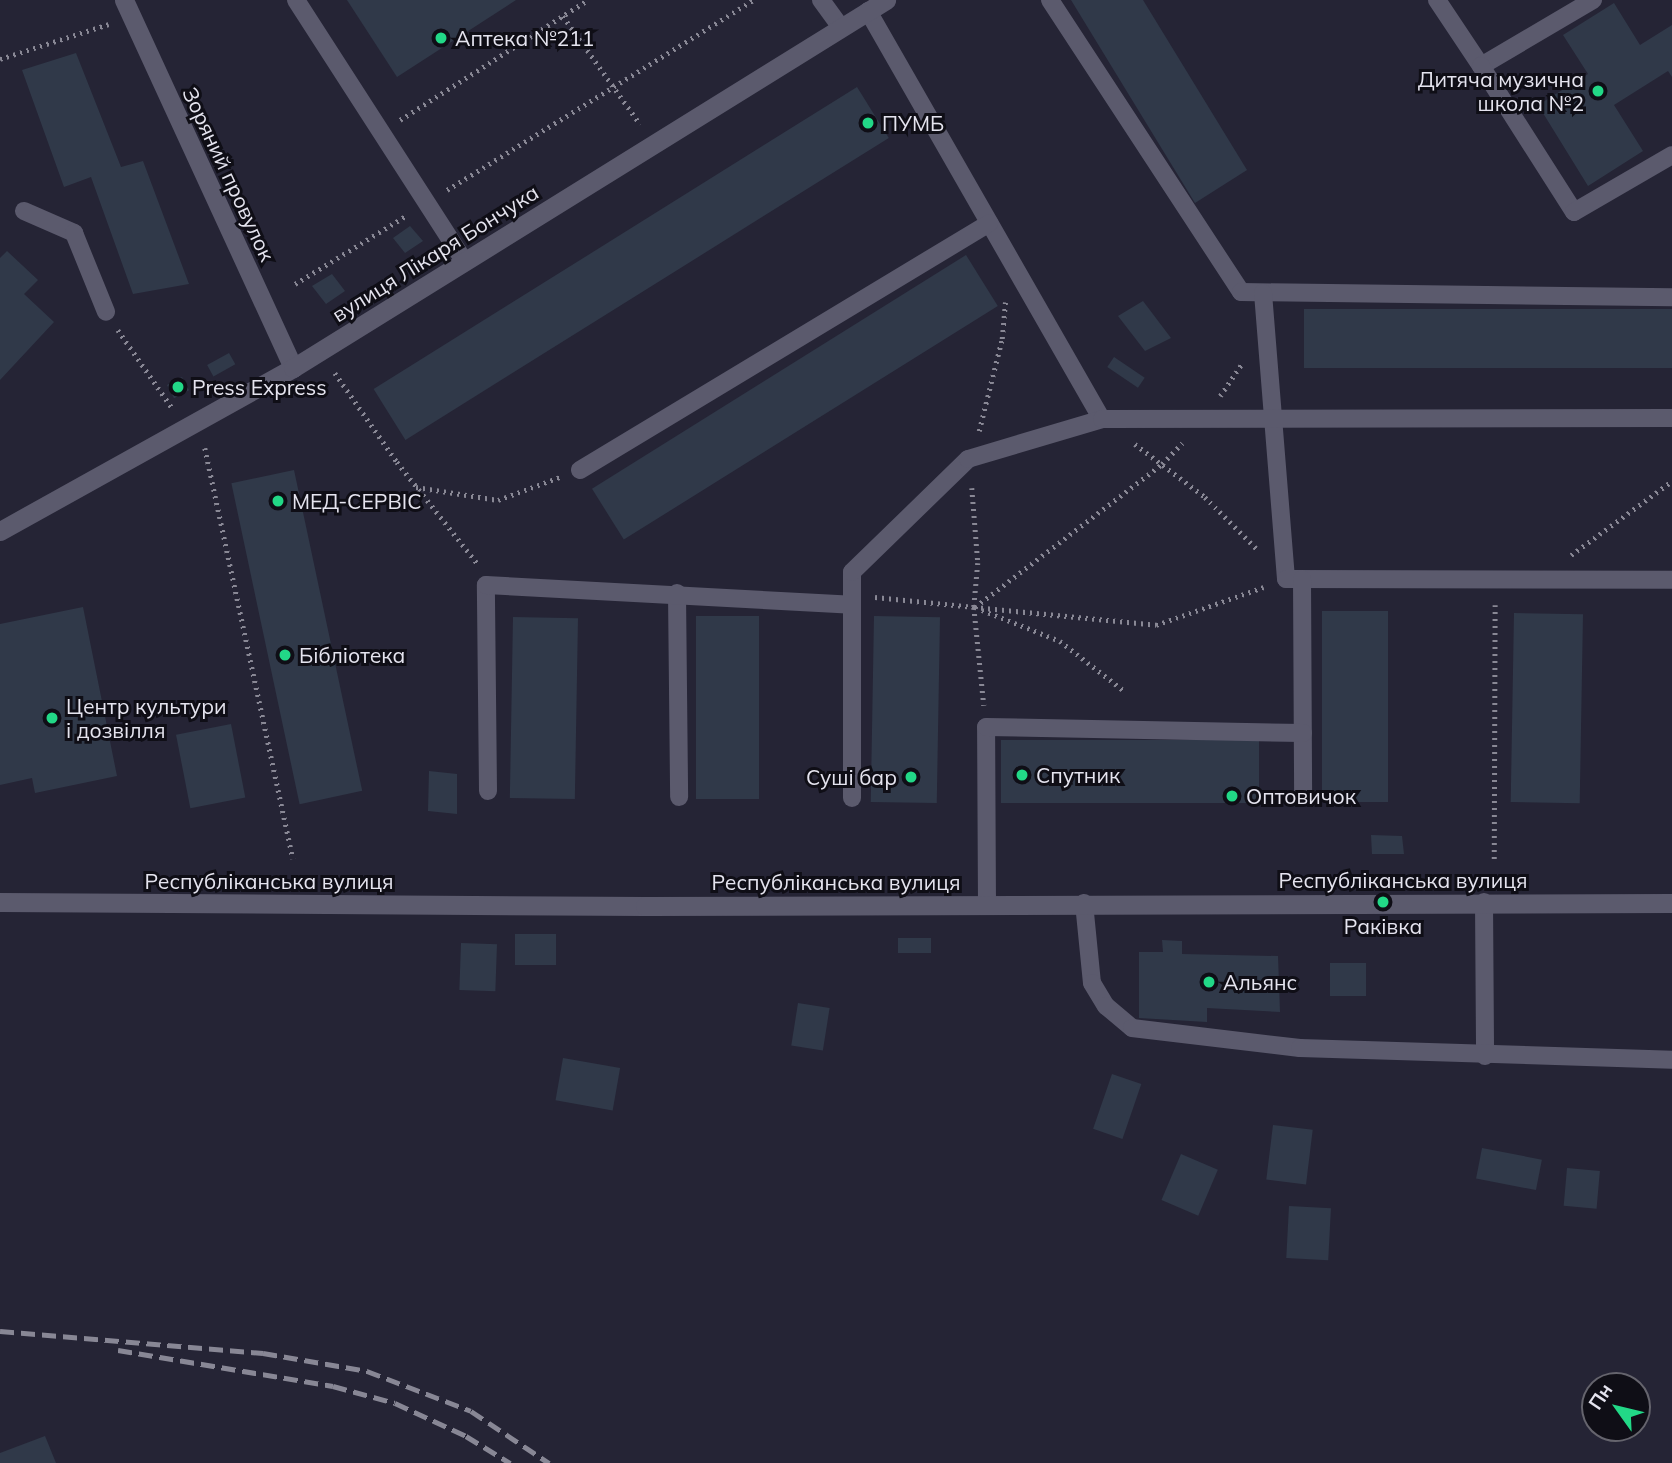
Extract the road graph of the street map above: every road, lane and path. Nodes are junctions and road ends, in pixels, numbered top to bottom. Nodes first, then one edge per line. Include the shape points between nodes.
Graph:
1 (296, 0) edge
2 (588, 0) edge
3 (754, 0) edge
4 (821, 0) edge
5 (886, 0) edge
6 (1050, 0) edge
7 (1437, 0) edge
8 (1593, 0) edge
9 (128, 9) edge
10 (868, 11) junction
11 (563, 16) junction
12 (841, 28) junction
13 (0, 59) edge
14 (1481, 66) junction
15 (614, 86) junction
16 (641, 124) dead end
17 (378, 133) junction
18 (1672, 155) edge
19 (425, 204) junction
20 (24, 211) dead end
21 (989, 223) junction
22 (464, 261) junction
23 (295, 284) dead end
24 (1002, 288) dead end
25 (1263, 293) junction
26 (1672, 296) edge
27 (106, 312) joint
28 (1265, 328) junction
29 (293, 368) junction
30 (335, 373) dead end
31 (173, 410) dead end
32 (1273, 418) junction
33 (1672, 418) edge
34 (1102, 419) junction
35 (1205, 419) junction
36 (205, 448) dead end
37 (976, 457) junction
38 (1162, 464) junction
39 (580, 470) joint
40 (1672, 481) edge
41 (416, 486) junction
42 (0, 531) edge
43 (485, 574) dead end
44 (1294, 579) junction
45 (1495, 579) junction
46 (1538, 579) junction
47 (1672, 580) edge
48 (677, 593) junction
49 (851, 599) junction
50 (974, 607) junction
51 (1123, 690) dead end
52 (986, 727) junction
53 (1303, 733) junction
54 (488, 791) dead end
55 (679, 797) dead end
56 (1303, 797) dead end
57 (852, 798) dead end
58 (293, 859) dead end
59 (1493, 859) dead end
60 (0, 902) edge
61 (1484, 902) junction
62 (1084, 903) junction
63 (1672, 903) edge
64 (987, 904) junction
65 (1485, 1056) junction
66 (1672, 1060) edge

1 - 17 lane
2 - 11 path
3 - 15 path
4 - 12 lane
5 - 10 main road, вулиця Лікаря Бончука
6 - 25 lane via 1241,292
7 - 14 lane
8 - 14 lane
9 - 13 path
9 - 29 main road, Зоряний провулок
10 - 12 main road, вулиця Лікаря Бончука
10 - 21 lane
11 - 15 path
11 - 17 path
12 - 22 main road, вулиця Лікаря Бончука
14 - 18 lane via 1574,212
15 - 16 path
15 - 19 path
17 - 19 lane
19 - 22 lane
19 - 23 path
20 - 27 lane via 74,233
21 - 34 lane
21 - 39 lane
22 - 29 main road, вулиця Лікаря Бончука
24 - 37 path via 1002,339 981,418
25 - 26 lane
25 - 28 lane
27 - 31 path
28 - 32 lane
28 - 35 path
29 - 42 main road, вулиця Лікаря Бончука
30 - 41 path
32 - 33 lane
32 - 35 lane
32 - 44 lane
34 - 35 lane
34 - 37 lane
34 - 38 path
35 - 38 path
36 - 58 path
37 - 49 lane via 968,459 852,572
37 - 50 path via 972,483 978,563
38 - 44 path
38 - 50 path
39 - 41 path via 498,500
40 - 46 path
41 - 43 path
44 - 45 lane
44 - 50 path via 1156,625
44 - 53 lane
45 - 46 lane
45 - 59 path
46 - 47 lane
48 - 49 lane
48 - 54 lane via 486,584
48 - 55 lane
49 - 50 path
49 - 57 lane
50 - 51 path via 1060,641
50 - 52 path
52 - 53 lane
52 - 64 lane
53 - 56 lane
60 - 64 main road, Республіканська вулиця
61 - 62 main road, Республіканська вулиця
61 - 63 main road, Республіканська вулиця
61 - 65 lane
62 - 64 main road, Республіканська вулиця
62 - 65 lane via 1092,983 1106,1006 1132,1028 1300,1048
65 - 66 lane

